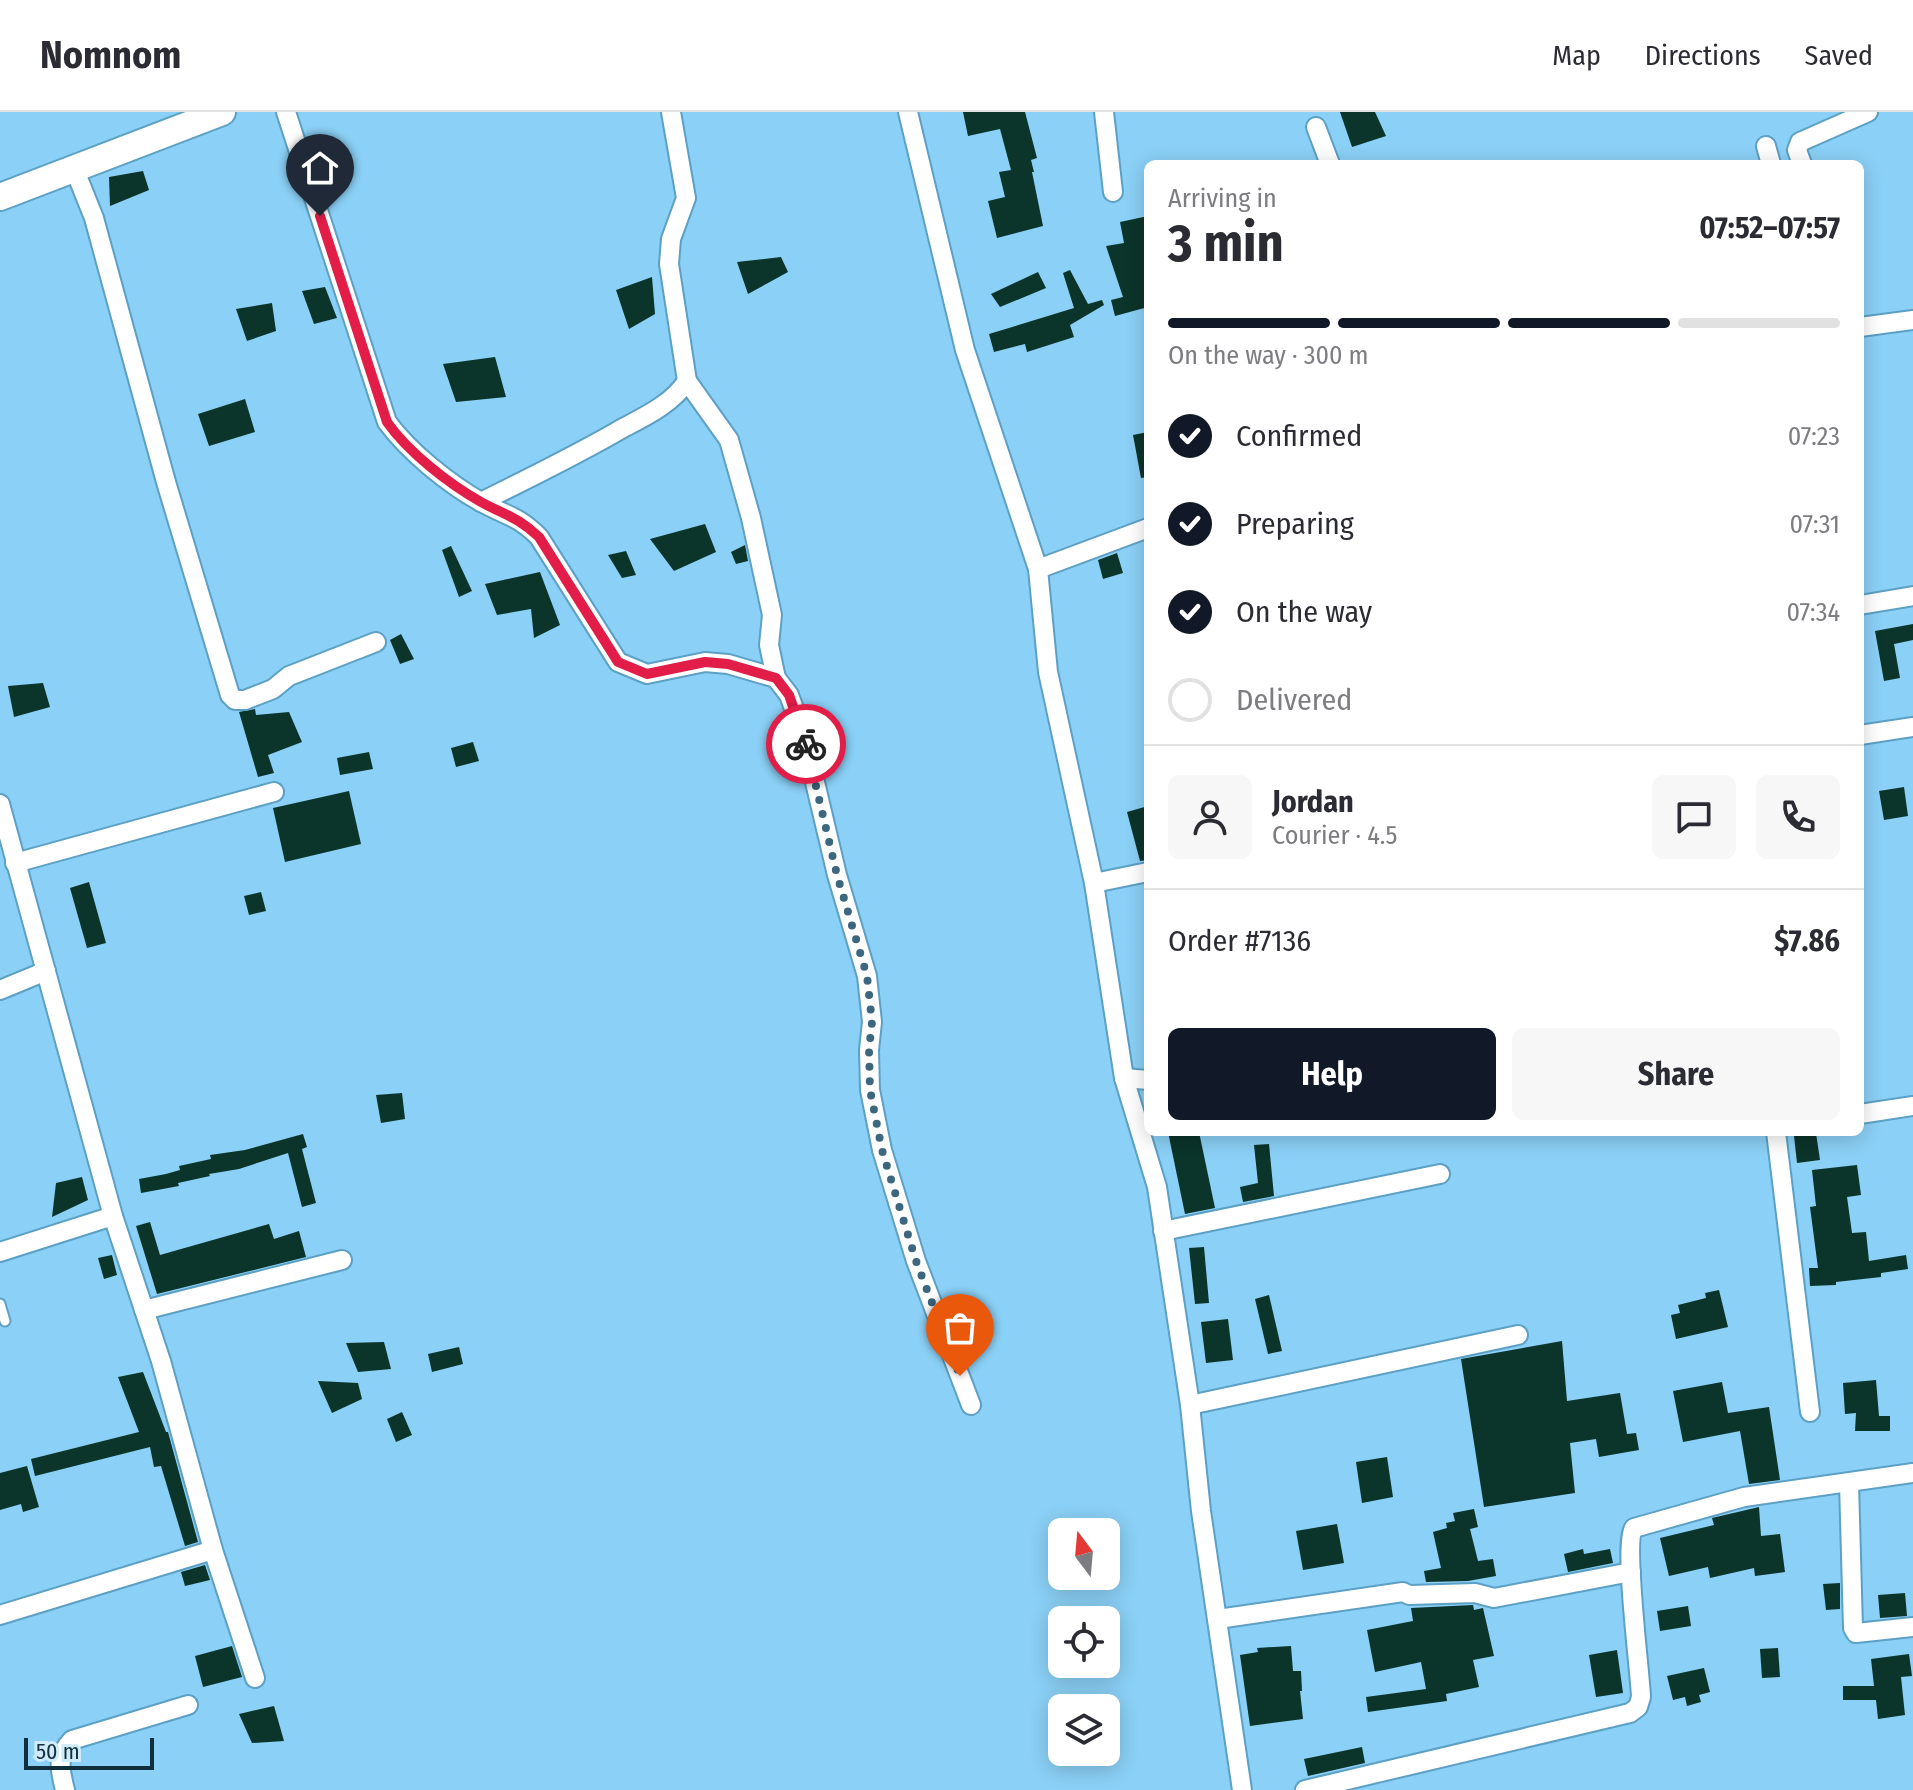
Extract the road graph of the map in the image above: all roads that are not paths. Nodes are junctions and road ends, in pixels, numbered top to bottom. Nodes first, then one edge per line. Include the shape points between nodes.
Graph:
1 (222, 112) edge
2 (286, 112) edge
3 (671, 112) edge
4 (908, 112) edge
5 (1104, 112) edge
6 (1868, 112) edge
7 (1316, 127) dead end
8 (1328, 160) edge
9 (1801, 160) edge
10 (74, 168) junction
11 (1113, 192) dead end
12 (0, 197) edge
13 (1913, 320) edge
14 (1864, 326) edge
15 (687, 381) junction
16 (481, 502) junction
17 (1144, 529) edge
18 (1038, 569) junction
19 (1913, 596) edge
20 (1864, 604) edge
21 (376, 642) dead end
22 (776, 678) junction
23 (1913, 727) edge
24 (1864, 734) edge
25 (274, 792) dead end
26 (0, 804) edge
27 (15, 863) junction
28 (1144, 873) edge
29 (1094, 883) junction
30 (46, 971) junction
31 (0, 990) edge
32 (1124, 1078) junction
33 (1144, 1080) edge
34 (1913, 1106) edge
35 (1864, 1113) edge
36 (1776, 1136) edge
37 (1440, 1174) dead end
38 (113, 1216) junction
39 (1163, 1231) junction
40 (0, 1252) edge
41 (342, 1260) dead end
42 (0, 1304) edge
43 (144, 1310) junction
44 (5, 1321) dead end
45 (1518, 1335) dead end
46 (971, 1405) dead end
47 (1190, 1405) junction
48 (1810, 1412) dead end
49 (1913, 1473) edge
50 (1849, 1483) junction
51 (213, 1550) junction
52 (1631, 1572) junction
53 (0, 1615) edge
54 (1218, 1619) junction
55 (1913, 1627) edge
56 (255, 1678) dead end
57 (188, 1705) dead end
58 (65, 1790) edge
59 (1242, 1790) edge
60 (1305, 1790) edge

1 - 10 street
2 - 16 street via 387,422 414,454
3 - 15 street via 686,198 671,239 669,264
4 - 18 street via 965,350
5 - 11 street
6 - 9 street via 1800,142
7 - 8 street
10 - 12 street
10 - 21 street via 94,218 230,695 245,700 289,676
13 - 14 street
15 - 16 street via 655,410 562,464
15 - 22 street via 729,440 772,615 769,645
16 - 22 street via 523,522 539,537 618,662 647,674 705,662 728,664
17 - 18 street
18 - 29 street via 1048,672
19 - 20 street
22 - 46 street via 789,695 804,736 867,976 870,1090 882,1150 916,1261
23 - 24 street
25 - 27 street
26 - 27 street
27 - 30 street
28 - 29 street
29 - 32 street
30 - 31 street
30 - 38 street
32 - 33 street
32 - 39 street via 1157,1187
34 - 35 street
36 - 48 street
37 - 39 street
38 - 40 street
38 - 43 street
39 - 47 street
41 - 43 street
42 - 44 lane
43 - 51 street
45 - 47 street
47 - 54 street
49 - 50 street
50 - 52 street via 1744,1497 1634,1528 1629,1534
50 - 55 street via 1853,1628 1856,1633
51 - 53 street
51 - 56 street
52 - 54 street via 1494,1598 1403,1592
52 - 60 street via 1641,1697 1630,1713
54 - 59 street
57 - 58 street via 72,1740 59,1760

